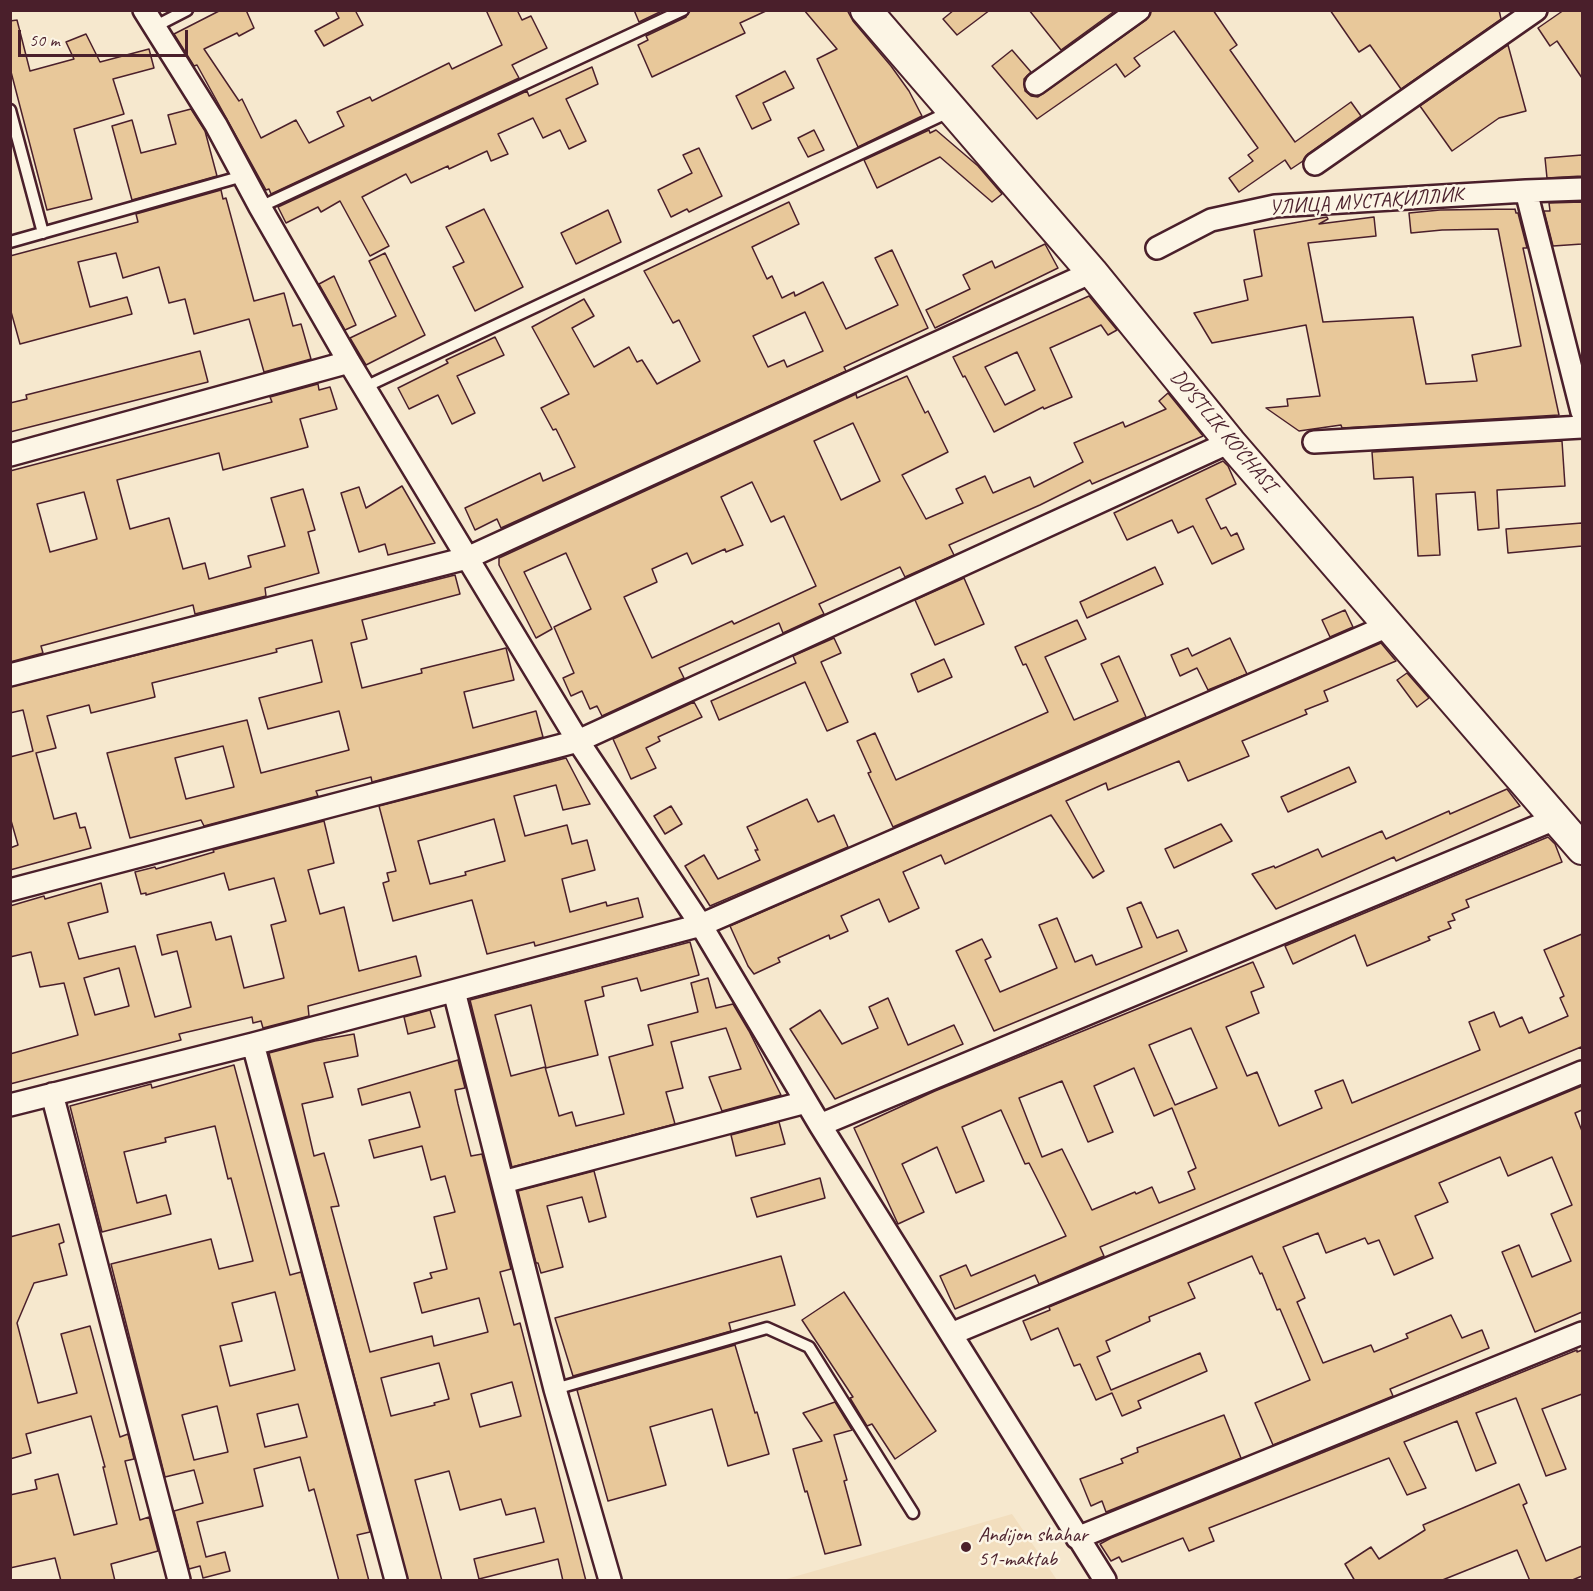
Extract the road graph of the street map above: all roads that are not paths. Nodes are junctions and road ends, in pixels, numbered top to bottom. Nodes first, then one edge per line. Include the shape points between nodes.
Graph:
1 (188, 10) edge
2 (683, 10) edge
3 (866, 10) edge
4 (1139, 10) edge
5 (1536, 10) edge
6 (149, 19) edge
7 (1036, 84) dead end
8 (10, 110) edge
9 (951, 110) junction
10 (1316, 164) dead end
11 (243, 176) junction
12 (1582, 189) edge
13 (1526, 190) junction
14 (260, 207) junction
15 (43, 233) junction
16 (10, 242) edge
17 (1157, 248) dead end
18 (1092, 272) junction
19 (350, 362) junction
20 (365, 387) junction
21 (1582, 412) edge
22 (1582, 427) edge
23 (1230, 442) junction
24 (1314, 442) dead end
25 (10, 455) edge
26 (467, 558) junction
27 (1390, 625) junction
28 (10, 675) edge
29 (578, 741) junction
30 (1555, 819) junction
31 (1582, 849) edge
32 (10, 890) edge
33 (700, 925) junction
34 (454, 991) junction
35 (253, 1044) junction
36 (1582, 1072) edge
37 (52, 1094) junction
38 (806, 1102) junction
39 (10, 1105) edge
40 (820, 1125) junction
41 (503, 1182) junction
42 (1582, 1333) edge
43 (951, 1334) junction
44 (555, 1389) junction
45 (913, 1513) dead end
46 (1077, 1538) junction
47 (179, 1581) edge
48 (396, 1581) edge
49 (610, 1581) edge
50 (1105, 1581) edge

1 - 6 lane
2 - 14 lane
3 - 9 street, DO'STLIK KO'CHASI
4 - 7 street
5 - 10 street
6 - 11 street via 216,125
8 - 15 lane
9 - 18 street, DO'STLIK KO'CHASI
9 - 20 lane
11 - 14 street
11 - 15 lane
12 - 13 street, УЛИЦА МУСТАҚИЛЛИК
13 - 17 street, УЛИЦА МУСТАҚИЛЛИК via 1275,206 1211,220
13 - 21 street
14 - 19 street
15 - 16 lane
18 - 23 street, DO'STLIK KO'CHASI
18 - 26 street
19 - 20 street
19 - 25 street
20 - 26 street
22 - 24 street
23 - 27 street, DO'STLIK KO'CHASI
23 - 29 street
26 - 28 street
26 - 29 street
27 - 30 street, DO'STLIK KO'CHASI
27 - 33 street
29 - 32 street
29 - 33 street
30 - 31 street, DO'STLIK KO'CHASI
30 - 40 street
33 - 34 street
33 - 38 street
34 - 35 street
34 - 41 street
35 - 37 street
35 - 48 street
36 - 43 street
37 - 39 street
37 - 47 street
38 - 40 street
38 - 41 street
40 - 43 street
41 - 44 street
42 - 46 street
43 - 46 street
44 - 45 lane via 767,1328 809,1347
44 - 49 street
46 - 50 street

